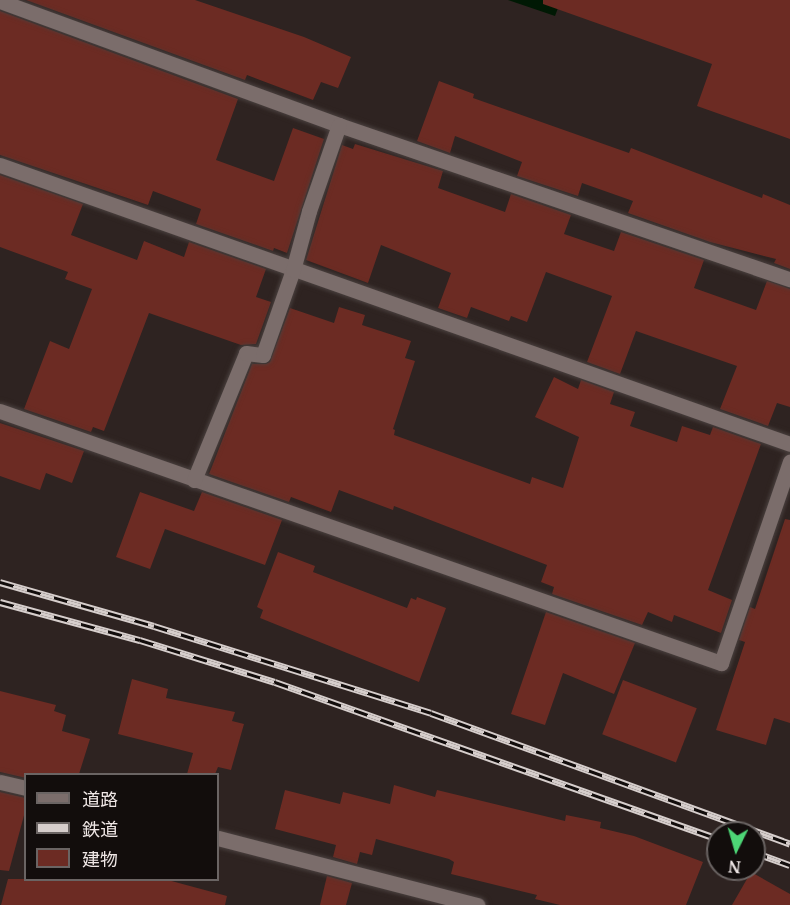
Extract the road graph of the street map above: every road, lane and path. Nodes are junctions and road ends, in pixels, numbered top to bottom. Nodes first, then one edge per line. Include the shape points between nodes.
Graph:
1 (0, 1) edge
2 (339, 125) junction
3 (0, 165) edge
4 (293, 270) junction
5 (790, 279) edge
6 (0, 411) edge
7 (790, 444) edge
8 (790, 461) edge
9 (194, 480) junction
10 (0, 782) edge
11 (24, 788) edge
12 (219, 838) edge
13 (478, 905) edge

1 - 2 street
2 - 4 street
2 - 5 street
3 - 4 street
4 - 7 street
4 - 9 street via 262,355 246,353
6 - 9 street
8 - 9 street via 721,663
10 - 11 street
12 - 13 street

